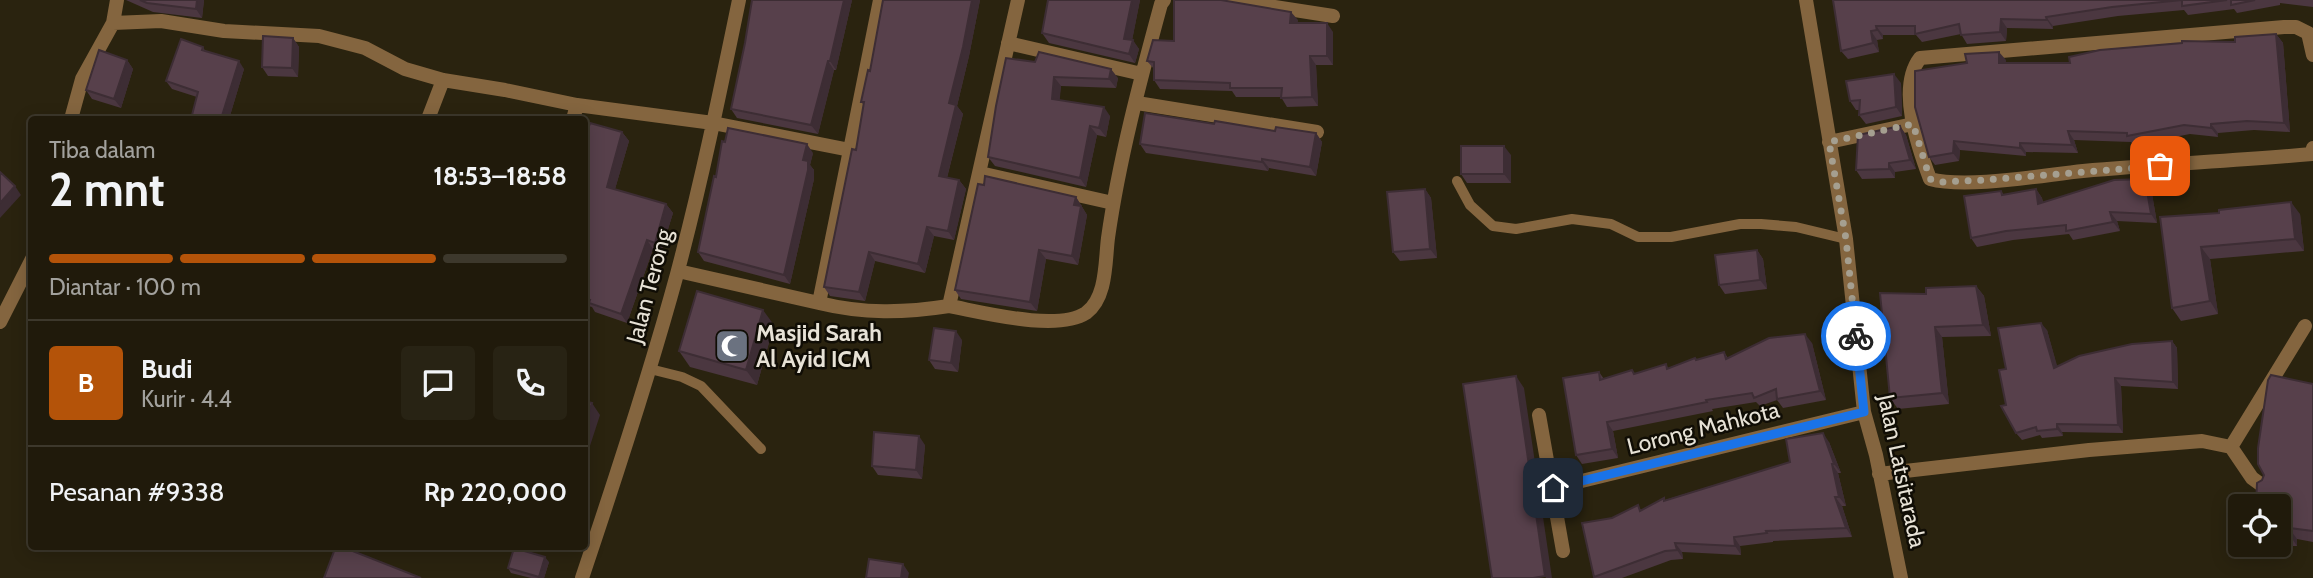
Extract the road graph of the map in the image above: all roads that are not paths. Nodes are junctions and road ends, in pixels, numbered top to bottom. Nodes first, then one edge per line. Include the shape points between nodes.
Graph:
1 (117, 0) edge
2 (739, 0) edge
3 (880, 0) edge
4 (1018, 0) edge
5 (1164, 0) edge
6 (1230, 0) edge
7 (1806, 0) edge
8 (1333, 16) dead end
9 (113, 23) junction
10 (1008, 43) junction
11 (2313, 55) edge
12 (1142, 74) junction
13 (443, 80) junction
14 (1137, 103) junction
15 (575, 112) edge
16 (72, 116) edge
17 (429, 116) edge
18 (713, 123) junction
19 (1913, 124) junction
20 (1317, 132) edge
21 (1829, 142) junction
22 (2313, 148) edge
23 (849, 150) junction
24 (980, 173) junction
25 (1457, 181) dead end
26 (1113, 203) junction
27 (1846, 239) junction
28 (28, 267) edge
29 (678, 271) junction
30 (819, 303) junction
31 (949, 306) junction
32 (0, 323) edge
33 (2305, 326) dead end
34 (650, 369) junction
35 (1864, 412) junction
36 (1539, 415) dead end
37 (2231, 447) junction
38 (761, 449) dead end
39 (1879, 474) junction
40 (2263, 485) edge
41 (1553, 488) junction
42 (590, 534) edge
43 (587, 550) edge
44 (1563, 551) dead end
45 (582, 578) edge
46 (1901, 578) edge

1 - 9 street
2 - 18 street, Jalan Terong
3 - 23 street
4 - 10 street
5 - 12 street
6 - 8 street
7 - 21 street, Jalan Latsitarada
9 - 13 street via 162,21 223,31 319,36 365,48 405,69
9 - 16 street via 82,79
10 - 12 street
10 - 24 street
11 - 19 street via 2308,33 2296,27 1920,58 1911,76
12 - 14 street
13 - 15 street via 505,90
13 - 17 street
14 - 20 street
14 - 26 street
15 - 18 street
18 - 23 street
18 - 29 street, Jalan Terong
19 - 21 street
19 - 22 street via 1930,179 1941,182 2255,160 2312,154
21 - 27 street, Jalan Latsitarada
23 - 30 street
24 - 26 street
24 - 31 street
25 - 27 lane via 1470,205 1493,226 1516,229 1572,219 1611,224 1638,237 1671,237 1761,224
26 - 31 street via 1097,303 1084,314 1048,322
27 - 35 street, Jalan Latsitarada
28 - 32 street
29 - 30 street
29 - 34 street, Jalan Terong
30 - 31 street via 881,313
33 - 37 street
34 - 38 lane via 701,386
34 - 42 street, Jalan Terong
35 - 39 street, Jalan Latsitarada
35 - 41 street, Lorong Mahkota
36 - 41 street
37 - 39 street via 2202,440
37 - 40 street via 2252,478
39 - 46 street, Jalan Latsitarada
41 - 44 street
43 - 45 street, Jalan Terong

